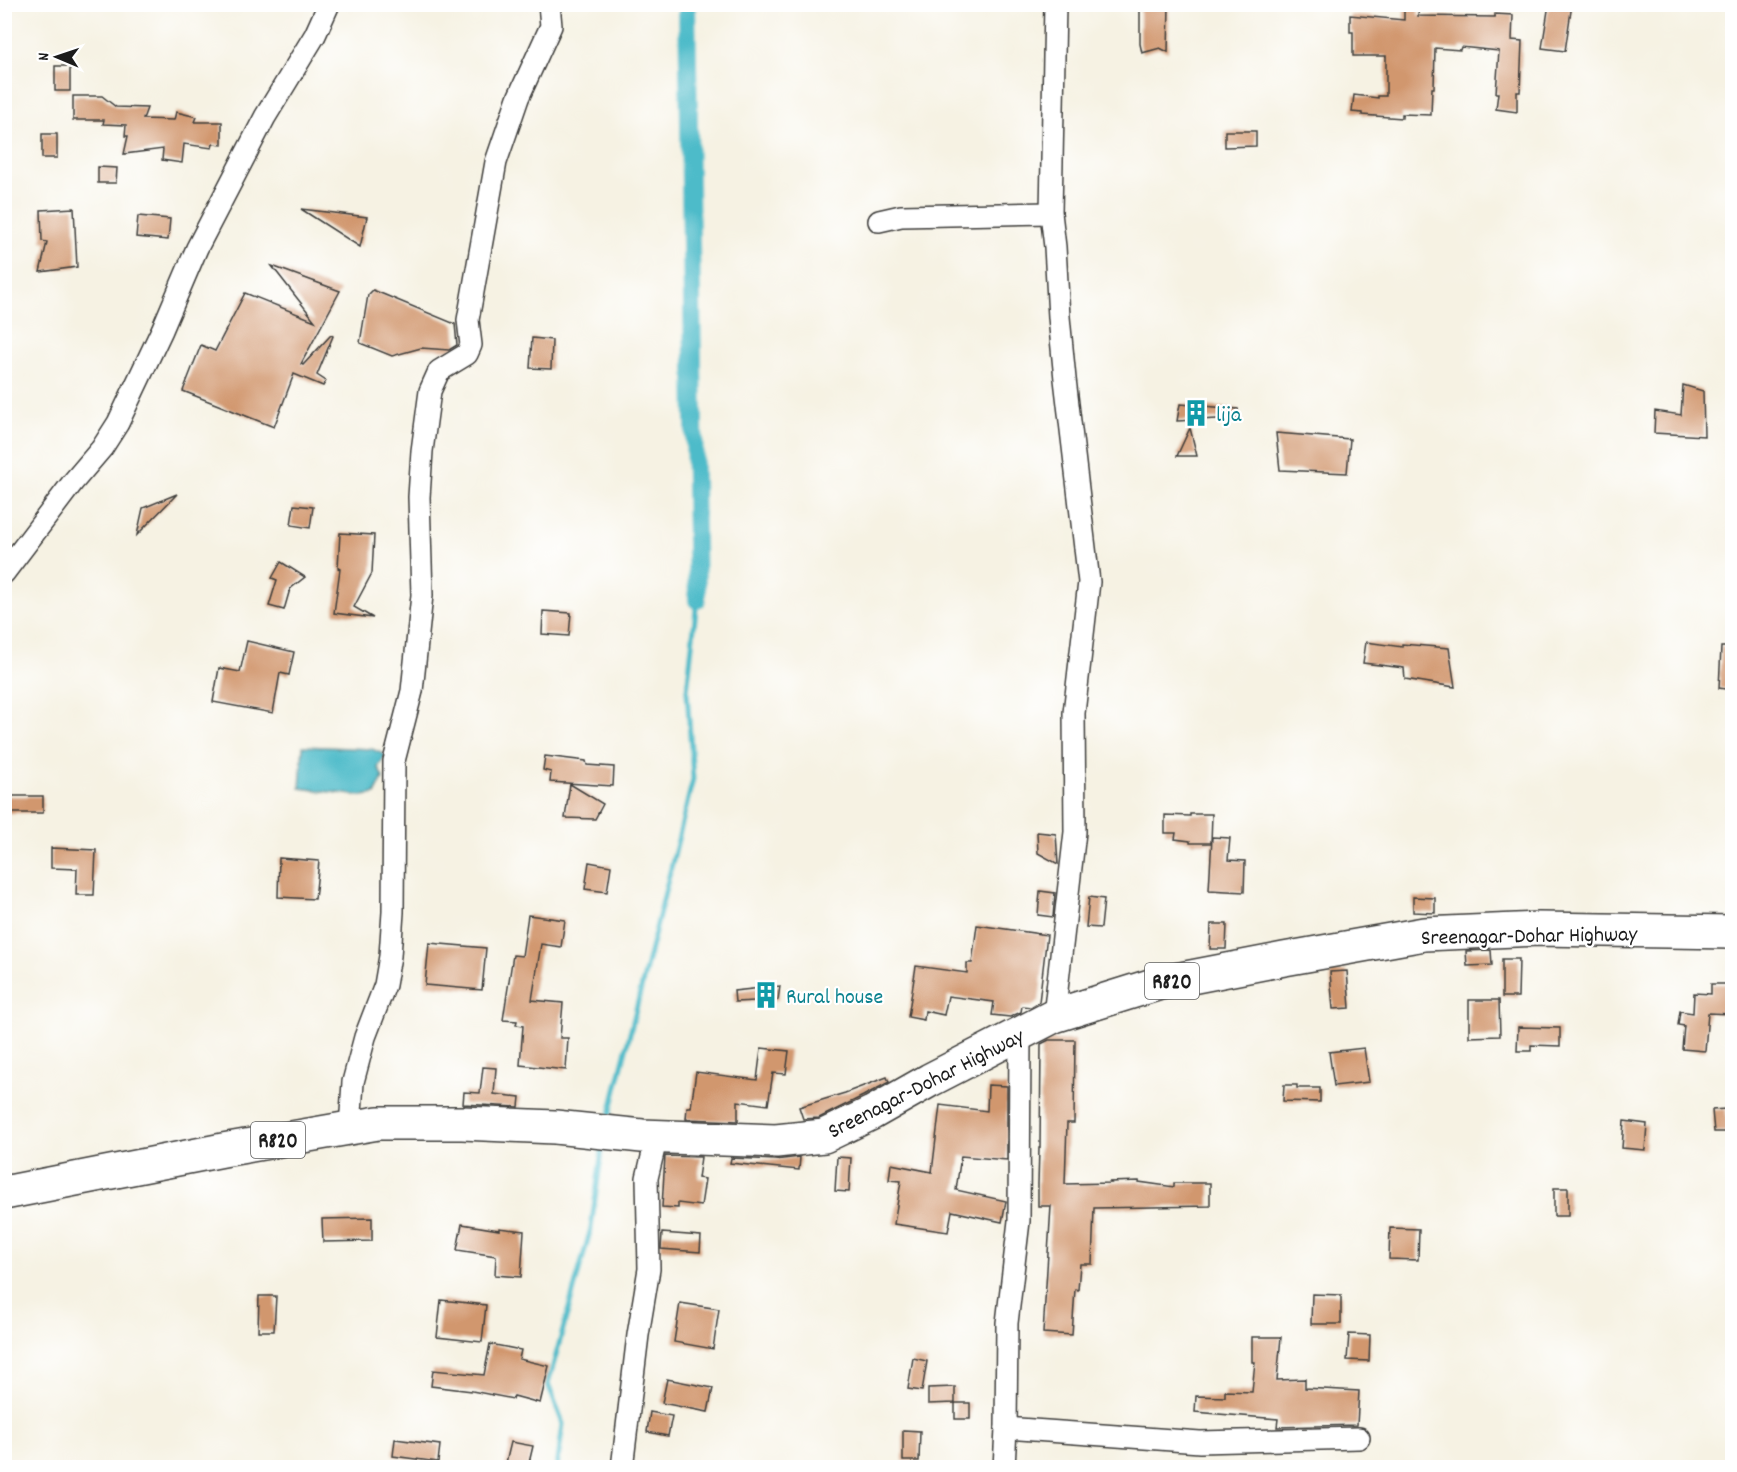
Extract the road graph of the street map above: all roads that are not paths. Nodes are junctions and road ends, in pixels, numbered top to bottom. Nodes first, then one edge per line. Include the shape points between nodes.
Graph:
1 (329, 4) edge
2 (549, 4) edge
3 (1055, 4) edge
4 (1051, 213) junction
5 (879, 221) dead end
6 (4, 573) edge
7 (1732, 932) edge
8 (1054, 1016) junction
9 (1020, 1033) junction
10 (350, 1128) junction
11 (649, 1136) junction
12 (4, 1193) edge
13 (1006, 1428) junction
14 (1359, 1438) dead end
15 (622, 1467) edge
16 (1004, 1467) edge

1 - 6 street via 196,248 118,423
2 - 10 street via 551,27 518,98 496,162 468,320 471,345 467,354 439,371 430,391 419,497 422,595 412,691 394,761 390,956 385,985 353,1082
3 - 4 street
4 - 5 street via 901,216
4 - 8 street via 1065,379 1089,582 1074,712 1074,832
7 - 8 main road, Sreenagar-Dohar Highway / R820 via 1538,929 1424,934 1160,983
8 - 9 main road, Sreenagar-Dohar Highway / R820
9 - 11 main road, Sreenagar-Dohar Highway / R820 via 824,1136 776,1141
9 - 13 street via 1019,1221 1007,1323
10 - 11 main road, Sreenagar-Dohar Highway / R820 via 378,1123 462,1123
10 - 12 main road, Sreenagar-Dohar Highway / R820
11 - 15 street via 649,1269
13 - 14 street via 1200,1442
13 - 16 street

